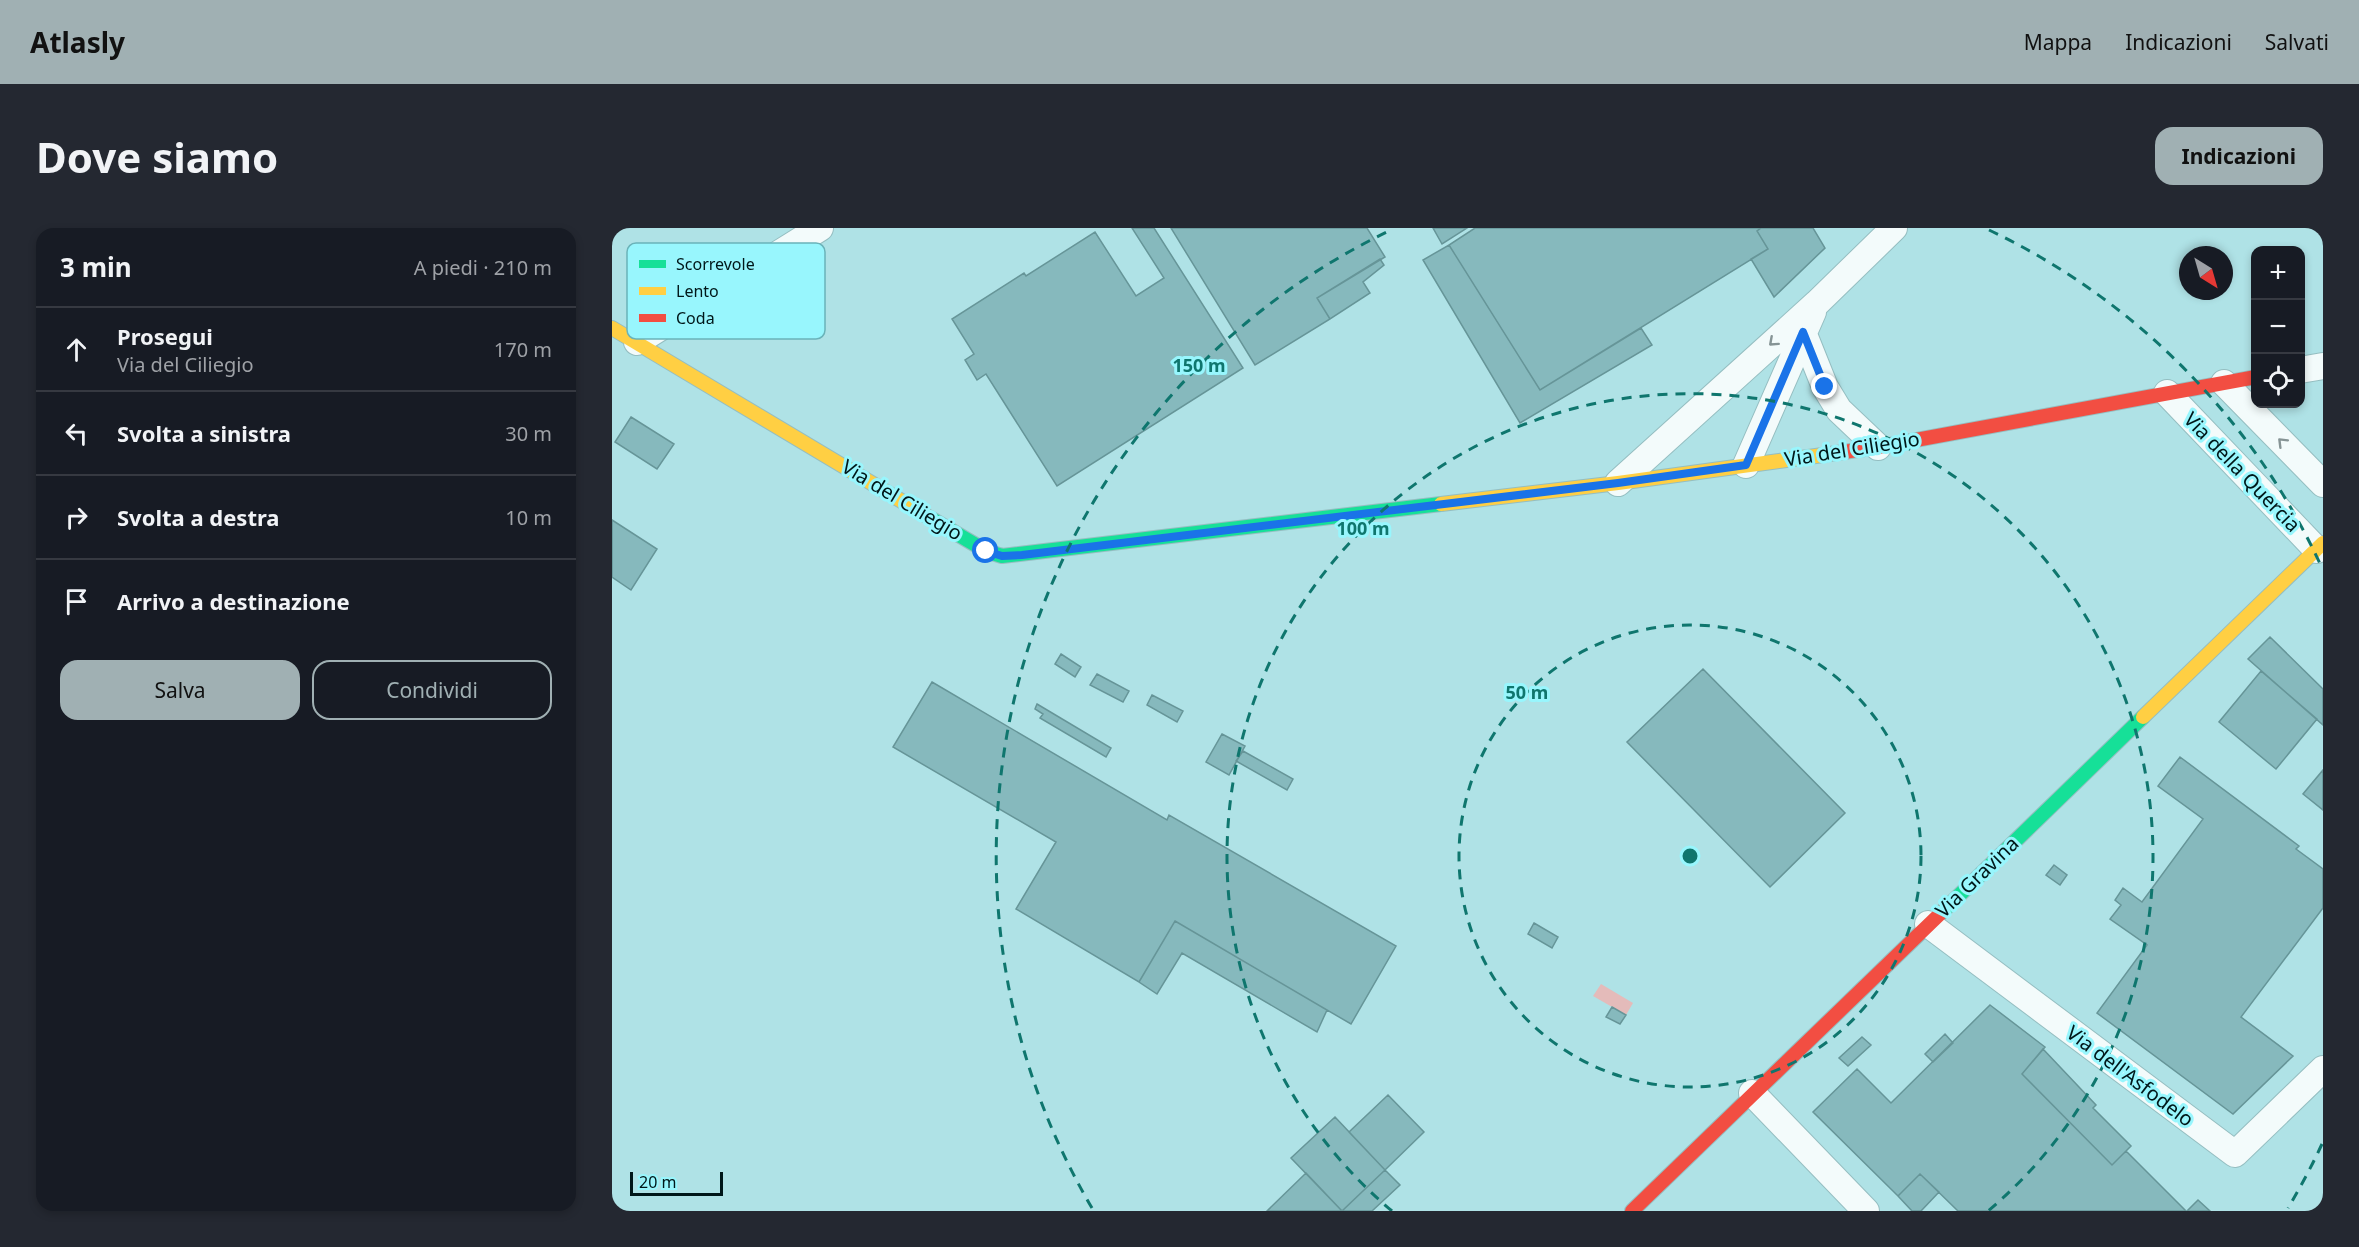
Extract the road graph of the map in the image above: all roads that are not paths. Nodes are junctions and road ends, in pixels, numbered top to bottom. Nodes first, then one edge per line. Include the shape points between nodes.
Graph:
1 (820, 228) edge
2 (1894, 228) edge
3 (796, 243) edge
4 (1816, 303) junction
5 (612, 328) edge
6 (1803, 332) junction
7 (627, 336) edge
8 (632, 339) edge
9 (642, 339) edge
10 (637, 342) junction
11 (2323, 366) edge
12 (2305, 369) edge
13 (2251, 379) edge
14 (2224, 383) junction
15 (2167, 393) junction
16 (1878, 447) junction
17 (1746, 465) junction
18 (1618, 483) junction
19 (2323, 484) edge
20 (2320, 547) edge
21 (1928, 924) junction
22 (2323, 1069) edge
23 (1752, 1093) junction
24 (1632, 1211) edge
25 (1866, 1211) edge

1 - 3 street
2 - 4 street
4 - 6 street
4 -> 18 street
5 - 7 street, Via del Ciliegio
6 - 16 street via 1825,387 1839,410
6 - 17 street
8 - 10 street, Via del Ciliegio
9 - 10 street
10 - 18 street, Via del Ciliegio via 986,551 1002,556
11 - 12 street
13 - 14 street, Via del Ciliegio
14 - 15 street, Via del Ciliegio
19 -> 14 street
15 - 16 street, Via del Ciliegio
15 - 20 street, Via della Quercia
16 - 17 street, Via del Ciliegio
17 - 18 street, Via del Ciliegio
20 - 21 street, Via Gravina
21 - 22 street, Via dell'Asfodelo via 2235,1154
21 - 23 street, Via Gravina
23 - 24 street, Via Gravina
23 - 25 street

